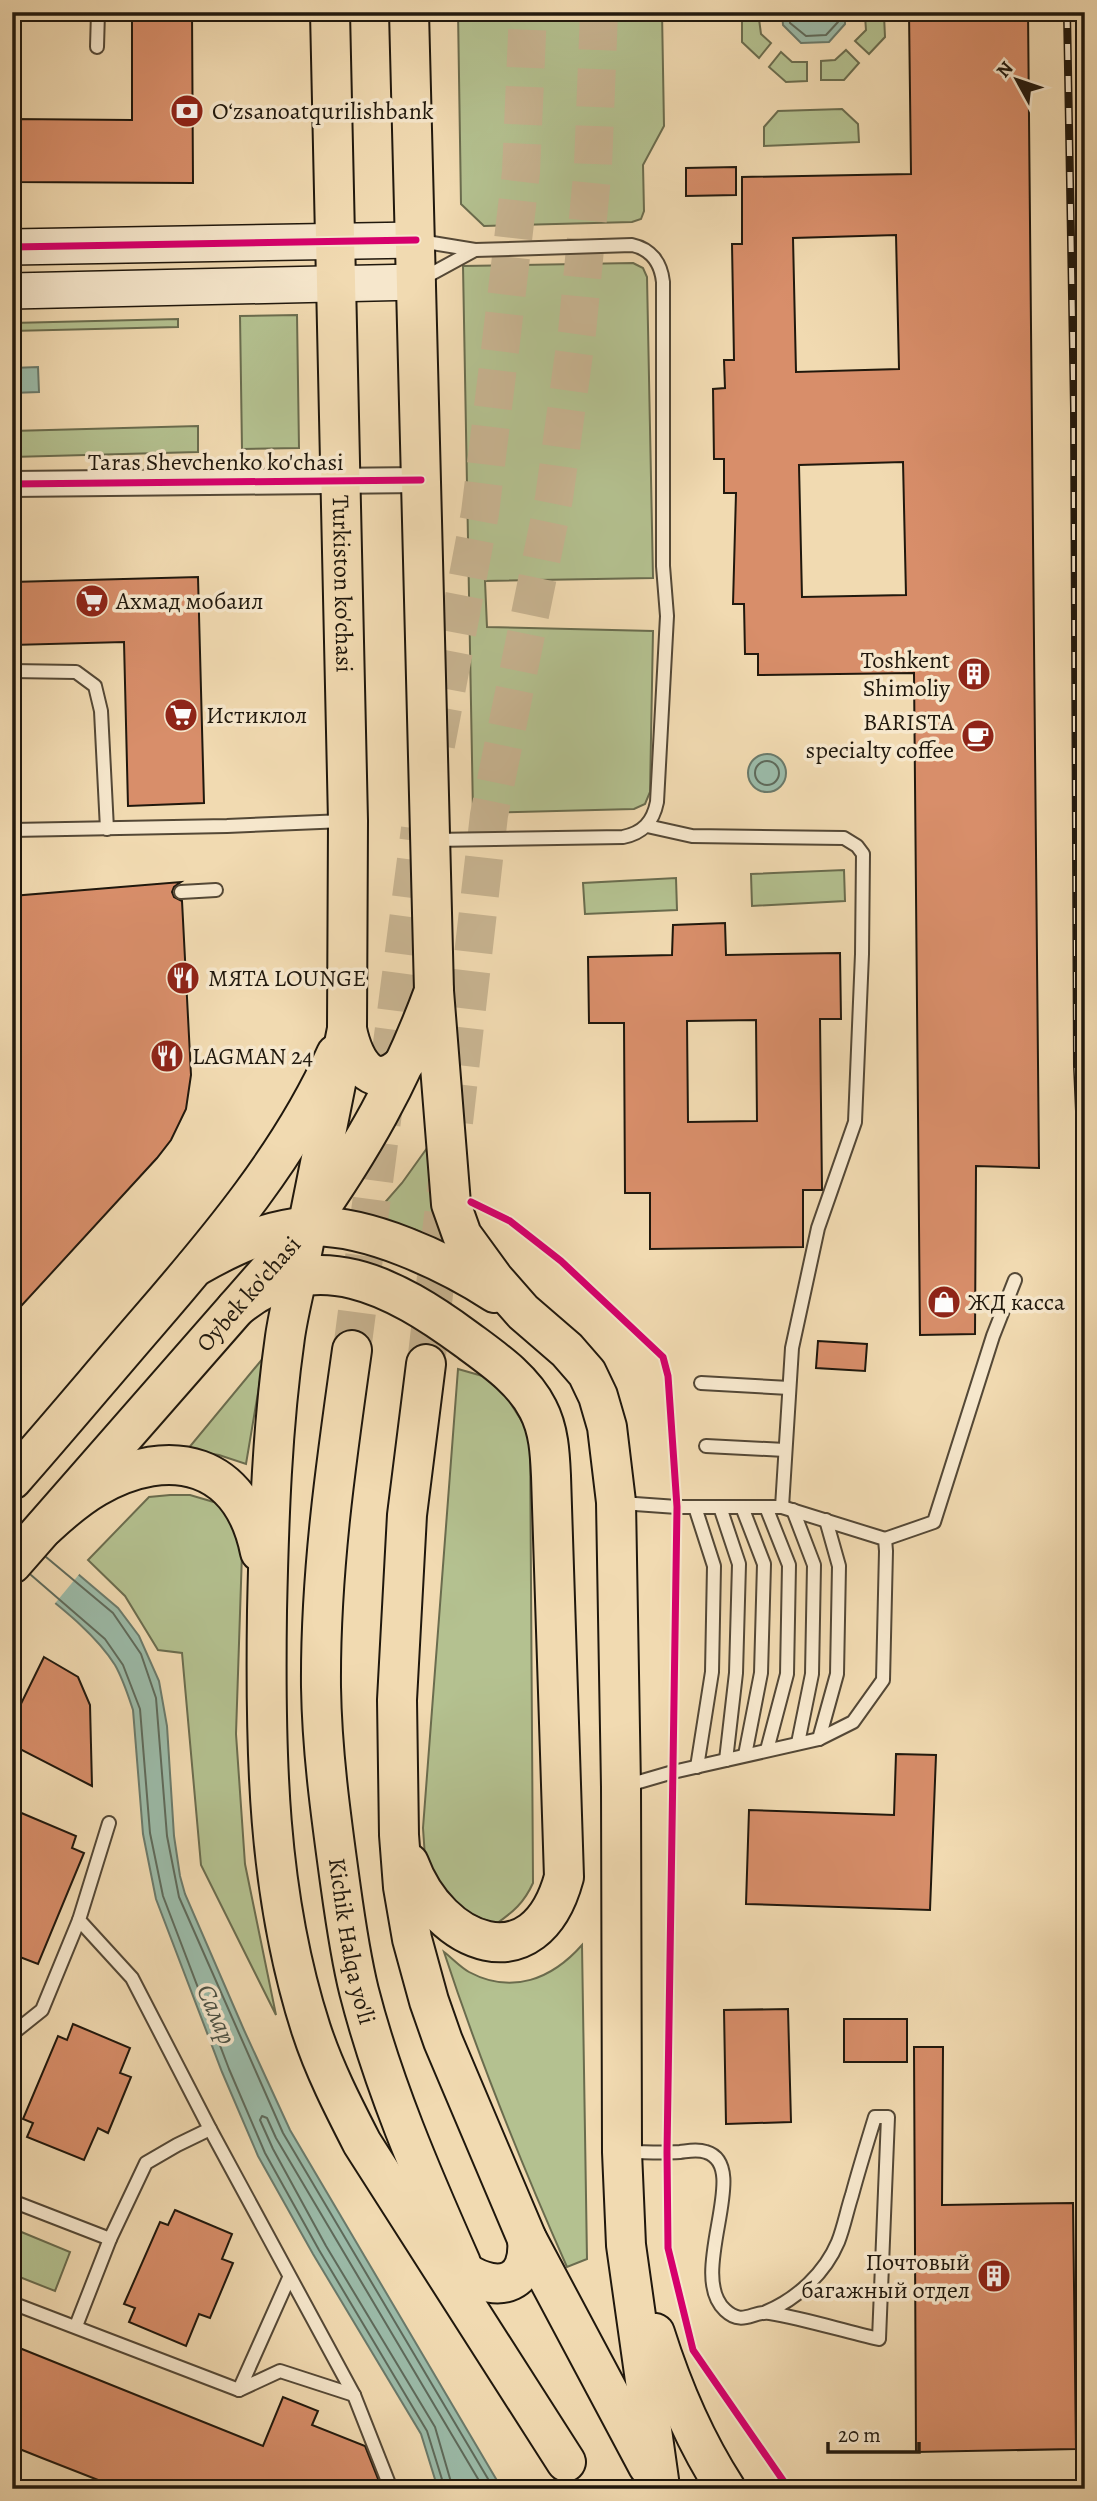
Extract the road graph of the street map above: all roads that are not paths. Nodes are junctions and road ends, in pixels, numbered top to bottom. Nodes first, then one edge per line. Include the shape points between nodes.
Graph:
1 (97, 12) edge
2 (330, 12) edge
3 (409, 12) edge
4 (97, 47) dead end
5 (416, 240) junction
6 (334, 241) junction
7 (12, 247) edge
8 (475, 250) junction
9 (417, 282) junction
10 (335, 284) junction
11 (12, 291) edge
12 (421, 480) junction
13 (341, 481) junction
14 (12, 484) edge
15 (12, 671) edge
16 (348, 821) junction
17 (647, 826) junction
18 (107, 829) junction
19 (12, 830) edge
20 (430, 840) junction
21 (216, 890) dead end
22 (181, 892) dead end
23 (435, 991) junction
24 (347, 1029) junction
25 (408, 1059) junction
26 (307, 1227) junction
27 (195, 1267) junction
28 (298, 1275) junction
29 (1015, 1280) dead end
30 (236, 1308) junction
31 (523, 1312) junction
32 (352, 1350) tunnel mouth
33 (426, 1364) tunnel mouth
34 (701, 1383) dead end
35 (789, 1388) junction
36 (706, 1446) dead end
37 (785, 1450) junction
38 (12, 1480) edge
39 (616, 1503) junction
40 (695, 1507) junction
41 (720, 1507) junction
42 (742, 1507) junction
43 (766, 1507) junction
44 (788, 1508) junction
45 (826, 1521) junction
46 (45, 1527) junction
47 (885, 1539) junction
48 (12, 1564) edge
49 (267, 1625) junction
50 (819, 1739) junction
51 (798, 1743) junction
52 (768, 1750) junction
53 (745, 1755) junction
54 (726, 1760) junction
55 (697, 1767) junction
56 (621, 1787) junction
57 (109, 1823) dead end
58 (399, 1835) junction
59 (79, 1920) junction
60 (12, 2034) edge
61 (210, 2130) junction
62 (622, 2152) junction
63 (12, 2201) edge
64 (110, 2239) junction
65 (527, 2239) junction
66 (626, 2245) junction
67 (465, 2272) junction
68 (289, 2278) junction
69 (12, 2303) edge
70 (766, 2312) junction
71 (76, 2326) junction
72 (239, 2390) junction
73 (354, 2395) junction
74 (573, 2475) edge
75 (660, 2488) edge
76 (391, 2489) edge
77 (726, 2489) edge

1 - 4 lane
2 - 6 main road, Turkiston ko'chasi
3 - 5 main road
5 - 6 street
5 - 8 lane
5 - 9 main road
6 - 7 street
6 - 10 main road, Turkiston ko'chasi
8 - 9 lane
8 - 17 lane via 632,245 650,254 662,274 667,615 657,802
9 - 10 street
9 - 12 main road
10 - 11 street
10 - 13 main road, Turkiston ko'chasi
12 - 13 street, Taras Shevchenko ko'chasi
12 - 20 main road
13 - 14 street, Taras Shevchenko ko'chasi
13 - 16 main road, Turkiston ko'chasi
15 - 18 lane via 76,672 95,686 101,711
16 - 18 lane
16 - 24 main road, Turkiston ko'chasi
17 - 20 lane via 623,837
17 - 35 lane via 692,836 844,838 863,854 855,1122 818,1227 792,1348
18 - 19 lane
20 - 23 main road
21 - 22 lane
23 - 25 main road, Oybek ko'chasi
23 - 31 main road via 454,1218 468,1245
24 - 25 main road via 355,1056 369,1074 386,1076
24 - 26 main road
24 - 27 main road via 299,1124
25 - 26 main road, Oybek ko'chasi via 368,1135
26 - 27 main road via 251,1239
26 - 28 main road
26 - 30 main road, Oybek ko'chasi
26 - 31 main road via 353,1232 422,1253
27 - 38 main road
28 - 30 main road via 265,1287
28 - 49 main road via 285,1336 273,1447
28 - 58 main road via 359,1281 414,1303 516,1379 530,1395 546,1429 564,1850 561,1889 545,1919 526,1934 502,1943 481,1941 453,1926 428,1902
29 - 47 lane via 934,1522
30 - 46 main road, Oybek ko'chasi
31 - 39 main road via 567,1350 593,1384 607,1427
32 - 67 main road, Kichik Halqa yo'li via 332,1490 324,1597 321,1687 332,1829 348,1937 367,2019 413,2149
33 - 58 main road via 407,1515 399,1646
34 - 35 lane
35 - 37 lane
36 - 37 lane
37 - 44 lane
39 - 40 lane
39 - 56 main road
40 - 41 lane
40 - 55 lane via 714,1566 712,1672
41 - 42 lane
41 - 54 lane via 739,1564 736,1672
42 - 43 lane
42 - 53 lane via 764,1564 761,1673
43 - 44 lane
43 - 52 lane via 789,1565 787,1674
44 - 45 lane
44 - 51 lane via 814,1565 812,1674
45 - 47 lane
45 - 50 lane via 839,1566 837,1674
46 - 48 main road, Oybek ko'chasi
46 - 49 main road via 94,1488 141,1468 169,1463 205,1471 231,1490 249,1514 261,1556
47 - 50 lane via 883,1680 853,1722
49 - 74 main road via 273,1847 291,1957 312,2031 362,2143
50 - 51 lane
51 - 52 lane
52 - 53 lane
53 - 54 lane
54 - 55 lane
55 - 56 lane
56 - 62 main road
57 - 59 lane
58 - 65 main road via 412,1939 429,2001
59 - 60 lane via 42,2010
59 - 61 lane via 132,1978
61 - 64 lane via 146,2163
61 - 68 lane
62 - 66 main road
62 - 70 lane via 697,2150 715,2158 724,2186 711,2264 714,2292 732,2316 748,2318
63 - 64 lane
64 - 71 lane
65 - 67 main road via 525,2266 510,2281 489,2284
65 - 75 main road
66 - 75 main road
66 - 77 main road via 674,2386
67 - 74 main road, Kichik Halqa yo'li
68 - 72 lane
68 - 73 lane
69 - 71 lane
70 - 70 lane via 879,2339 888,2117 875,2117 838,2242 826,2262 813,2280
71 - 72 lane
72 - 73 lane via 280,2371
73 - 76 lane

